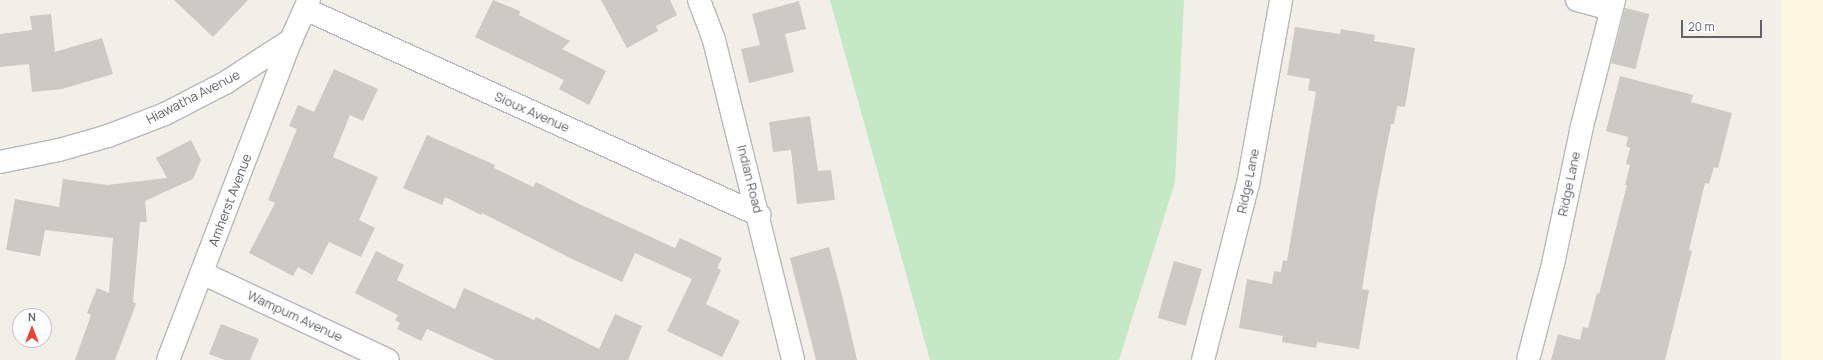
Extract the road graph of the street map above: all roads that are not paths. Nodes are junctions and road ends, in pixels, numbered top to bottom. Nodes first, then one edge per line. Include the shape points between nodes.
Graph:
1 (699, 0) edge
2 (1281, 0) edge
3 (1577, 0) edge
4 (307, 4) edge
5 (1613, 4) edge
6 (291, 40) junction
7 (0, 162) edge
8 (759, 215) junction
9 (202, 273) junction
10 (168, 360) edge
11 (388, 360) edge
12 (794, 360) edge
13 (1203, 360) edge
14 (1528, 360) edge

1 - 8 street, Indian Road via 714,40
2 - 13 street, Ridge Lane via 1248,184
3 - 5 street, Ridge Lane
4 - 6 street
4 - 8 street, Sioux Avenue
5 - 14 street, Ridge Lane via 1582,126 1553,264
6 - 7 street, Hiawatha Avenue via 225,83 165,114 108,136 59,150
6 - 9 street, Amherst Avenue
8 - 12 street, Indian Road
9 - 10 street, Amherst Avenue
9 - 11 street, Wampum Avenue

